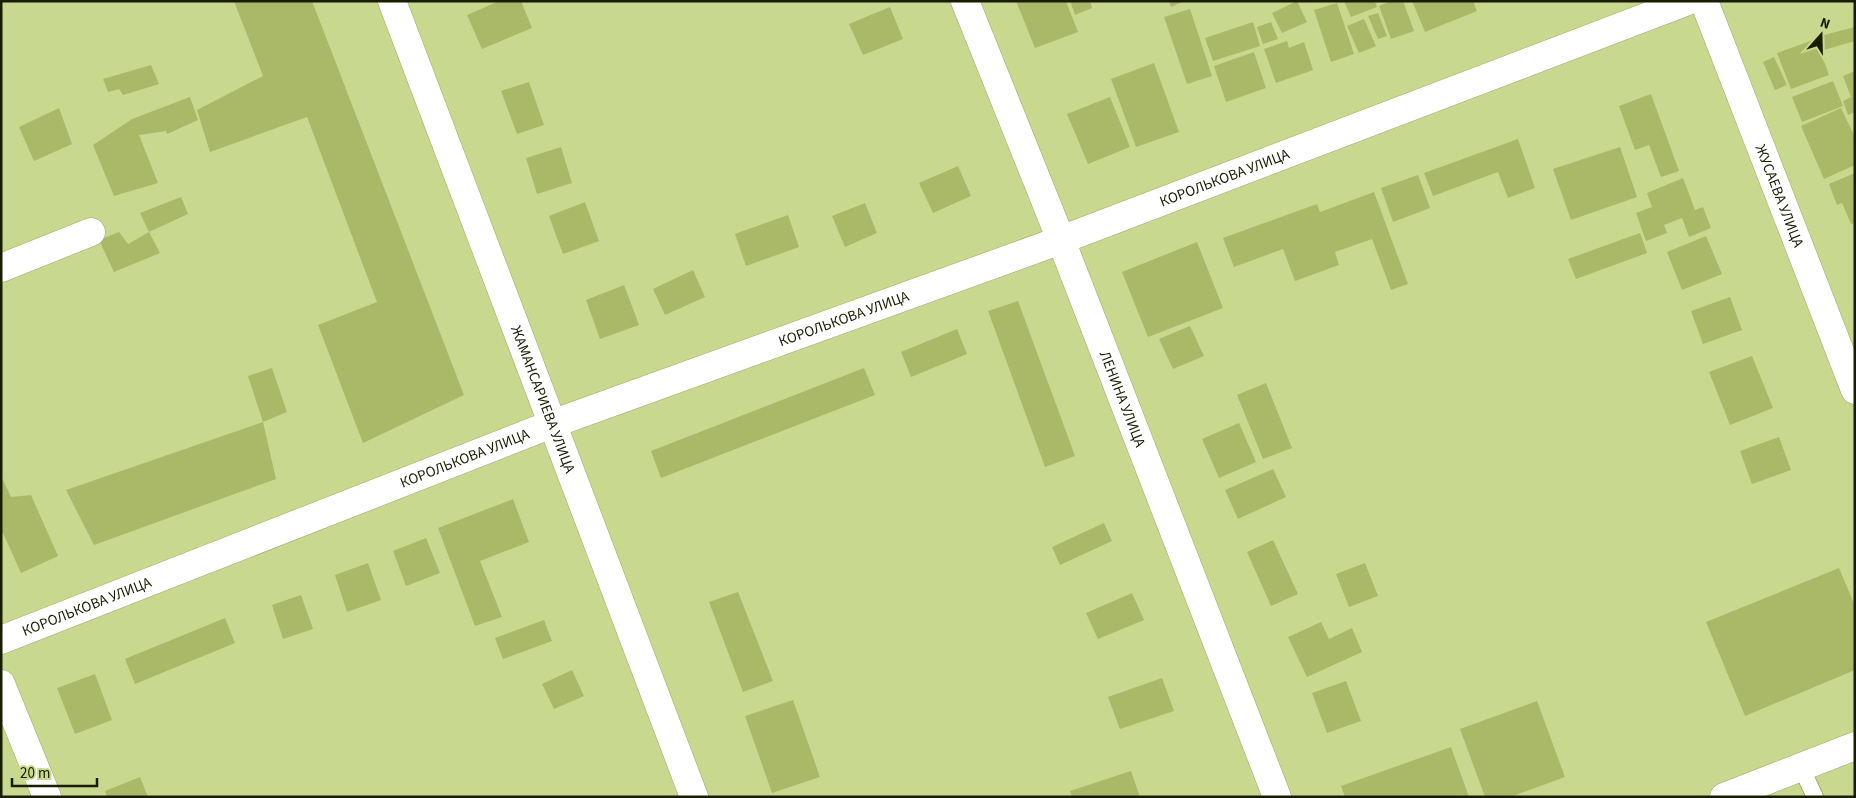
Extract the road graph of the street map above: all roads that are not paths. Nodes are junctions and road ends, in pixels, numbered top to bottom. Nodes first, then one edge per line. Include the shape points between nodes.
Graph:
1 (392, 1) edge
2 (965, 1) edge
3 (1688, 1) edge
4 (1704, 1) edge
5 (91, 232) dead end
6 (1061, 240) junction
7 (1, 268) edge
8 (1855, 390) edge
9 (552, 424) junction
10 (1, 640) edge
11 (1, 684) edge
12 (1855, 746) edge
13 (1802, 767) junction
14 (48, 797) edge
15 (694, 797) edge
16 (1277, 797) edge
17 (1724, 797) edge
18 (1815, 797) edge

1 - 9 street, ЖАМАНСАРИЕВА УЛИЦА
2 - 6 street, ЛЕНИНА УЛИЦА
3 - 6 street, КОРОЛЬКОВА УЛИЦА
4 - 8 street, ЖУСАЕВА УЛИЦА
5 - 7 street
6 - 9 street, КОРОЛЬКОВА УЛИЦА
6 - 16 street, ЛЕНИНА УЛИЦА
9 - 10 street, КОРОЛЬКОВА УЛИЦА
9 - 15 street, ЖАМАНСАРИЕВА УЛИЦА
11 - 14 street
12 - 13 street
13 - 17 street
13 - 18 lane

